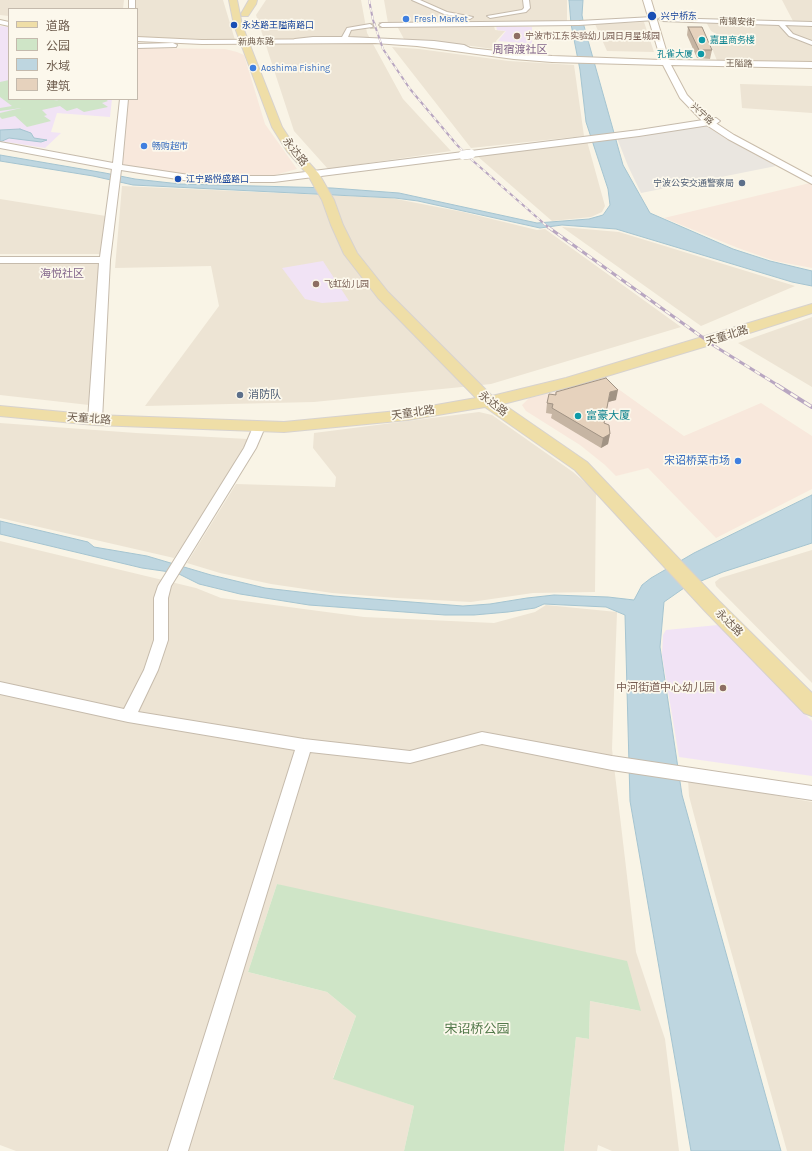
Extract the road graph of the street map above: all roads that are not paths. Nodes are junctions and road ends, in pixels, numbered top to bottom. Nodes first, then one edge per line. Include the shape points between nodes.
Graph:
1 (227, 0) edge
2 (233, 0) edge
3 (242, 0) edge
4 (253, 0) edge
5 (415, 0) edge
6 (526, 0) edge
7 (647, 0) edge
8 (654, 0) edge
9 (446, 13) junction
10 (245, 14) junction
11 (658, 19) junction
12 (237, 20) junction
13 (782, 23) junction
14 (445, 24) junction
15 (812, 24) edge
16 (382, 25) tunnel mouth
17 (370, 26) tunnel mouth
18 (345, 38) junction
19 (138, 39) edge
20 (295, 41) junction
21 (812, 43) edge
22 (138, 44) edge
23 (249, 44) junction
24 (471, 50) junction
25 (574, 61) junction
26 (670, 63) junction
27 (812, 65) edge
28 (124, 100) edge
29 (712, 122) junction
30 (0, 146) edge
31 (117, 169) junction
32 (317, 174) junction
33 (812, 174) edge
34 (812, 181) edge
35 (0, 260) edge
36 (105, 260) junction
37 (812, 297) edge
38 (812, 308) edge
39 (488, 395) junction
40 (0, 402) edge
41 (0, 412) edge
42 (95, 415) junction
43 (260, 427) junction
44 (717, 603) junction
45 (0, 688) edge
46 (812, 692) edge
47 (812, 707) edge
48 (128, 716) junction
49 (304, 745) junction
50 (812, 793) edge
51 (178, 1151) edge

1 - 12 main road
2 - 12 main road
3 - 10 main road
4 - 10 main road
5 - 9 street
6 - 9 street via 527,8 524,11 482,16
7 - 11 main road, 兴宁路
8 - 11 main road, 兴宁路
9 - 14 street
10 - 23 main road
11 - 13 street, 南镇安街
11 - 14 street, 南镇安街 via 579,23
11 - 26 main road, 兴宁路
12 - 23 main road
13 - 15 street, 南镇安街
13 - 21 street via 791,35
14 - 16 street, 南镇安街
17 - 18 street via 349,29
18 - 20 street
18 - 24 street via 434,43
19 - 23 main road, 新典东路
20 - 23 main road, 新典东路
20 - 24 main road, 新典东路 via 375,41
22 - 23 main road, 新典东路
23 - 25 main road via 377,45 512,59
23 - 32 main road, 永达路 via 282,126
24 - 25 main road, 新典东路
25 - 26 main road, 王隘路
26 - 27 main road, 王隘路
26 - 29 main road, 兴宁路 via 684,96
28 - 31 street
29 - 32 street
29 - 33 main road, 兴宁路
29 - 34 main road, 兴宁路 via 731,137
30 - 31 street
31 - 32 street via 196,179 274,179
31 - 36 street
32 - 39 main road, 永达路 via 328,192 336,225 351,254 367,275 383,295
35 - 36 street
36 - 42 street
37 - 39 main road, 天童北路
38 - 39 main road, 天童北路 via 728,336 571,382
39 - 42 main road, 天童北路 via 278,416
39 - 43 main road, 天童北路 via 408,415
39 - 44 main road, 永达路 via 581,466
40 - 42 main road, 天童北路
41 - 42 main road, 天童北路
42 - 43 main road, 天童北路
43 - 48 street via 250,448 165,586 161,598 160,640 151,670
44 - 46 main road, 永达路
44 - 47 main road, 永达路
45 - 48 street
48 - 49 street
49 - 50 street via 410,757 482,738 612,763
49 - 51 street

